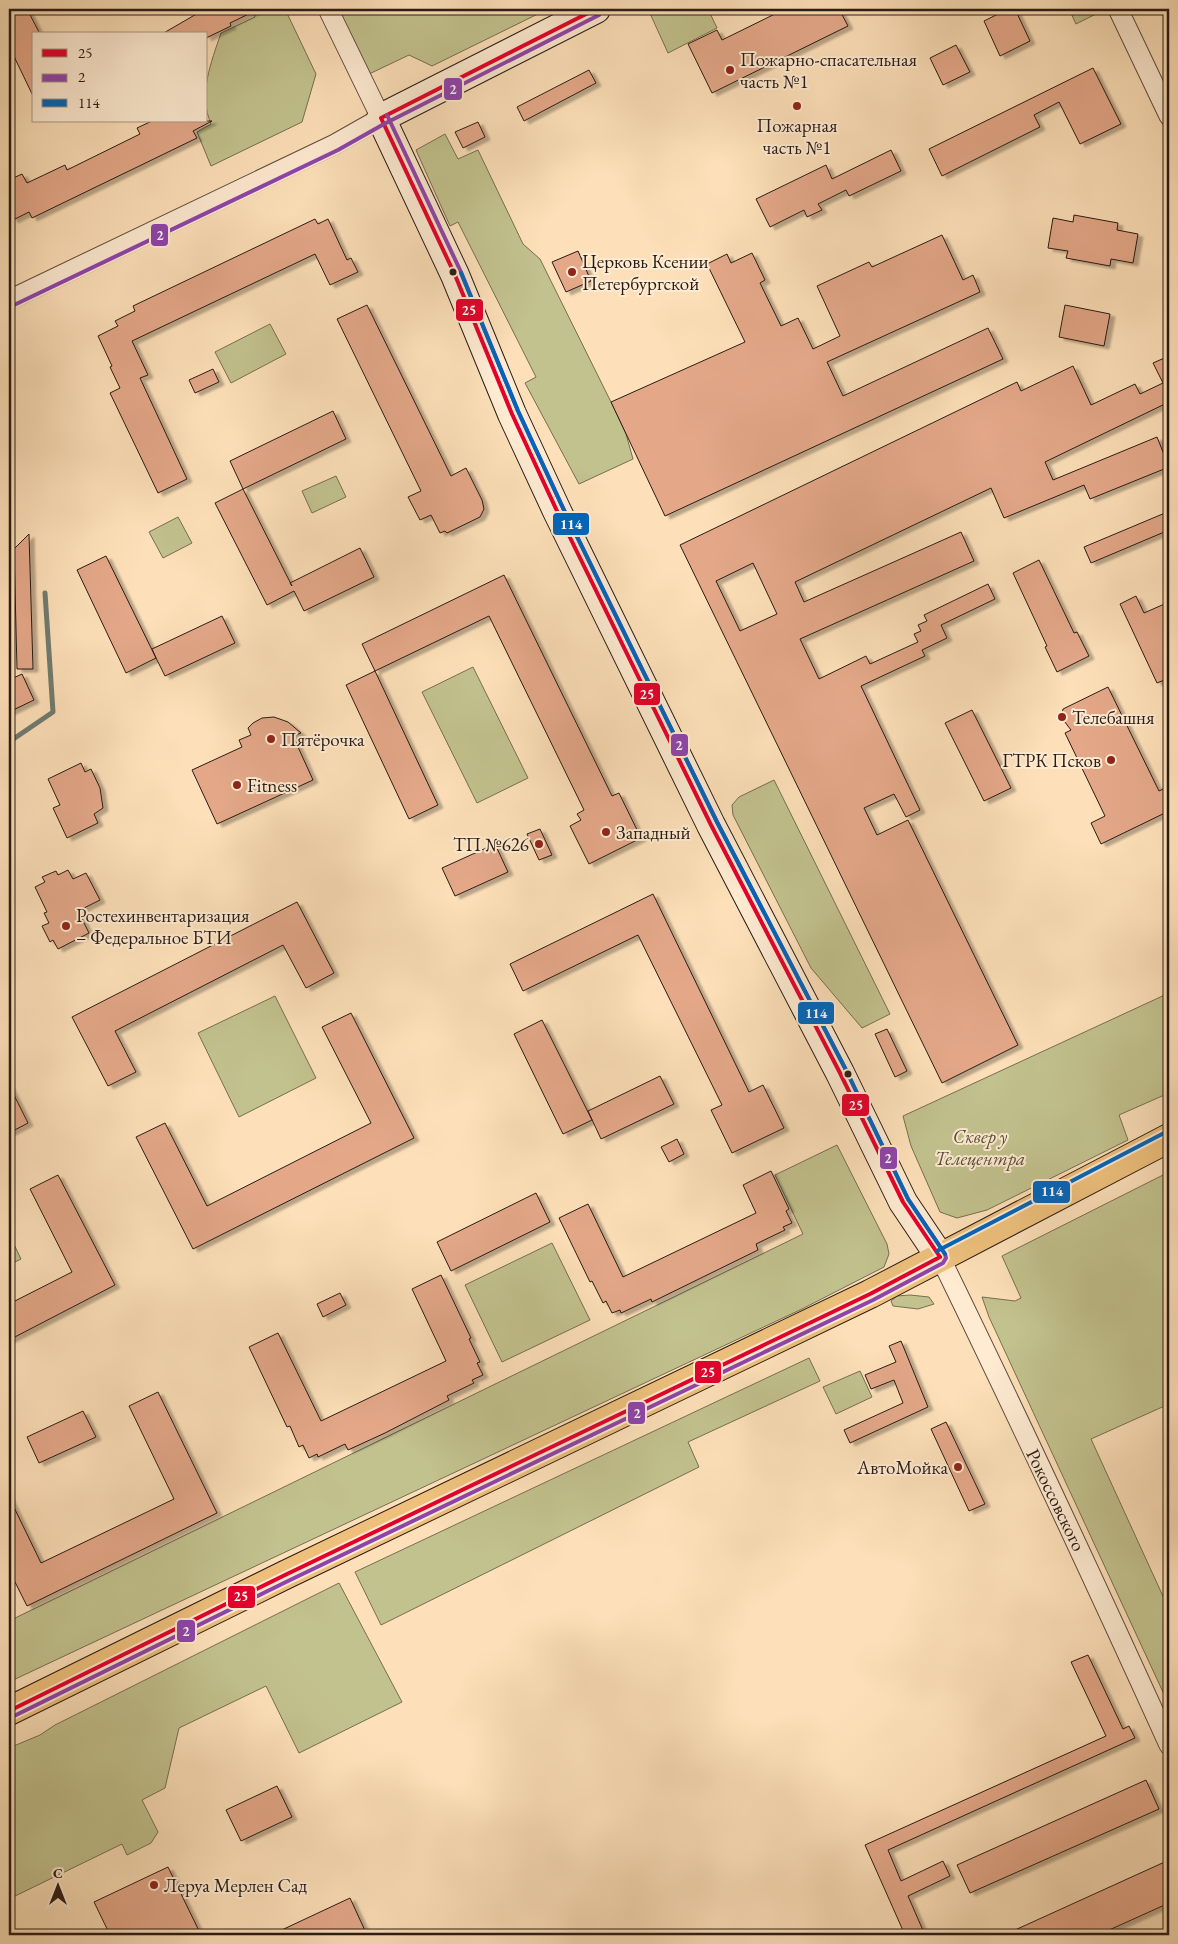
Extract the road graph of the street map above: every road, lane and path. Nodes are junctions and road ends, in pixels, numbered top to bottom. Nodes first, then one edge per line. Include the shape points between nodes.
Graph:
1 (328, 9) edge
2 (596, 9) edge
3 (1118, 9) edge
4 (1167, 111) edge
5 (380, 118) junction
6 (9, 300) edge
7 (1169, 1138) edge
8 (940, 1257) junction
9 (9, 1711) edge
10 (1169, 1745) edge

1 - 5 street
2 - 5 main road
3 - 4 street
5 - 6 street via 335,144
5 - 8 main road via 455,275 538,470 711,825 903,1202
7 - 8 highway
8 - 9 highway via 870,1294
8 - 10 street, Рокоссовского

